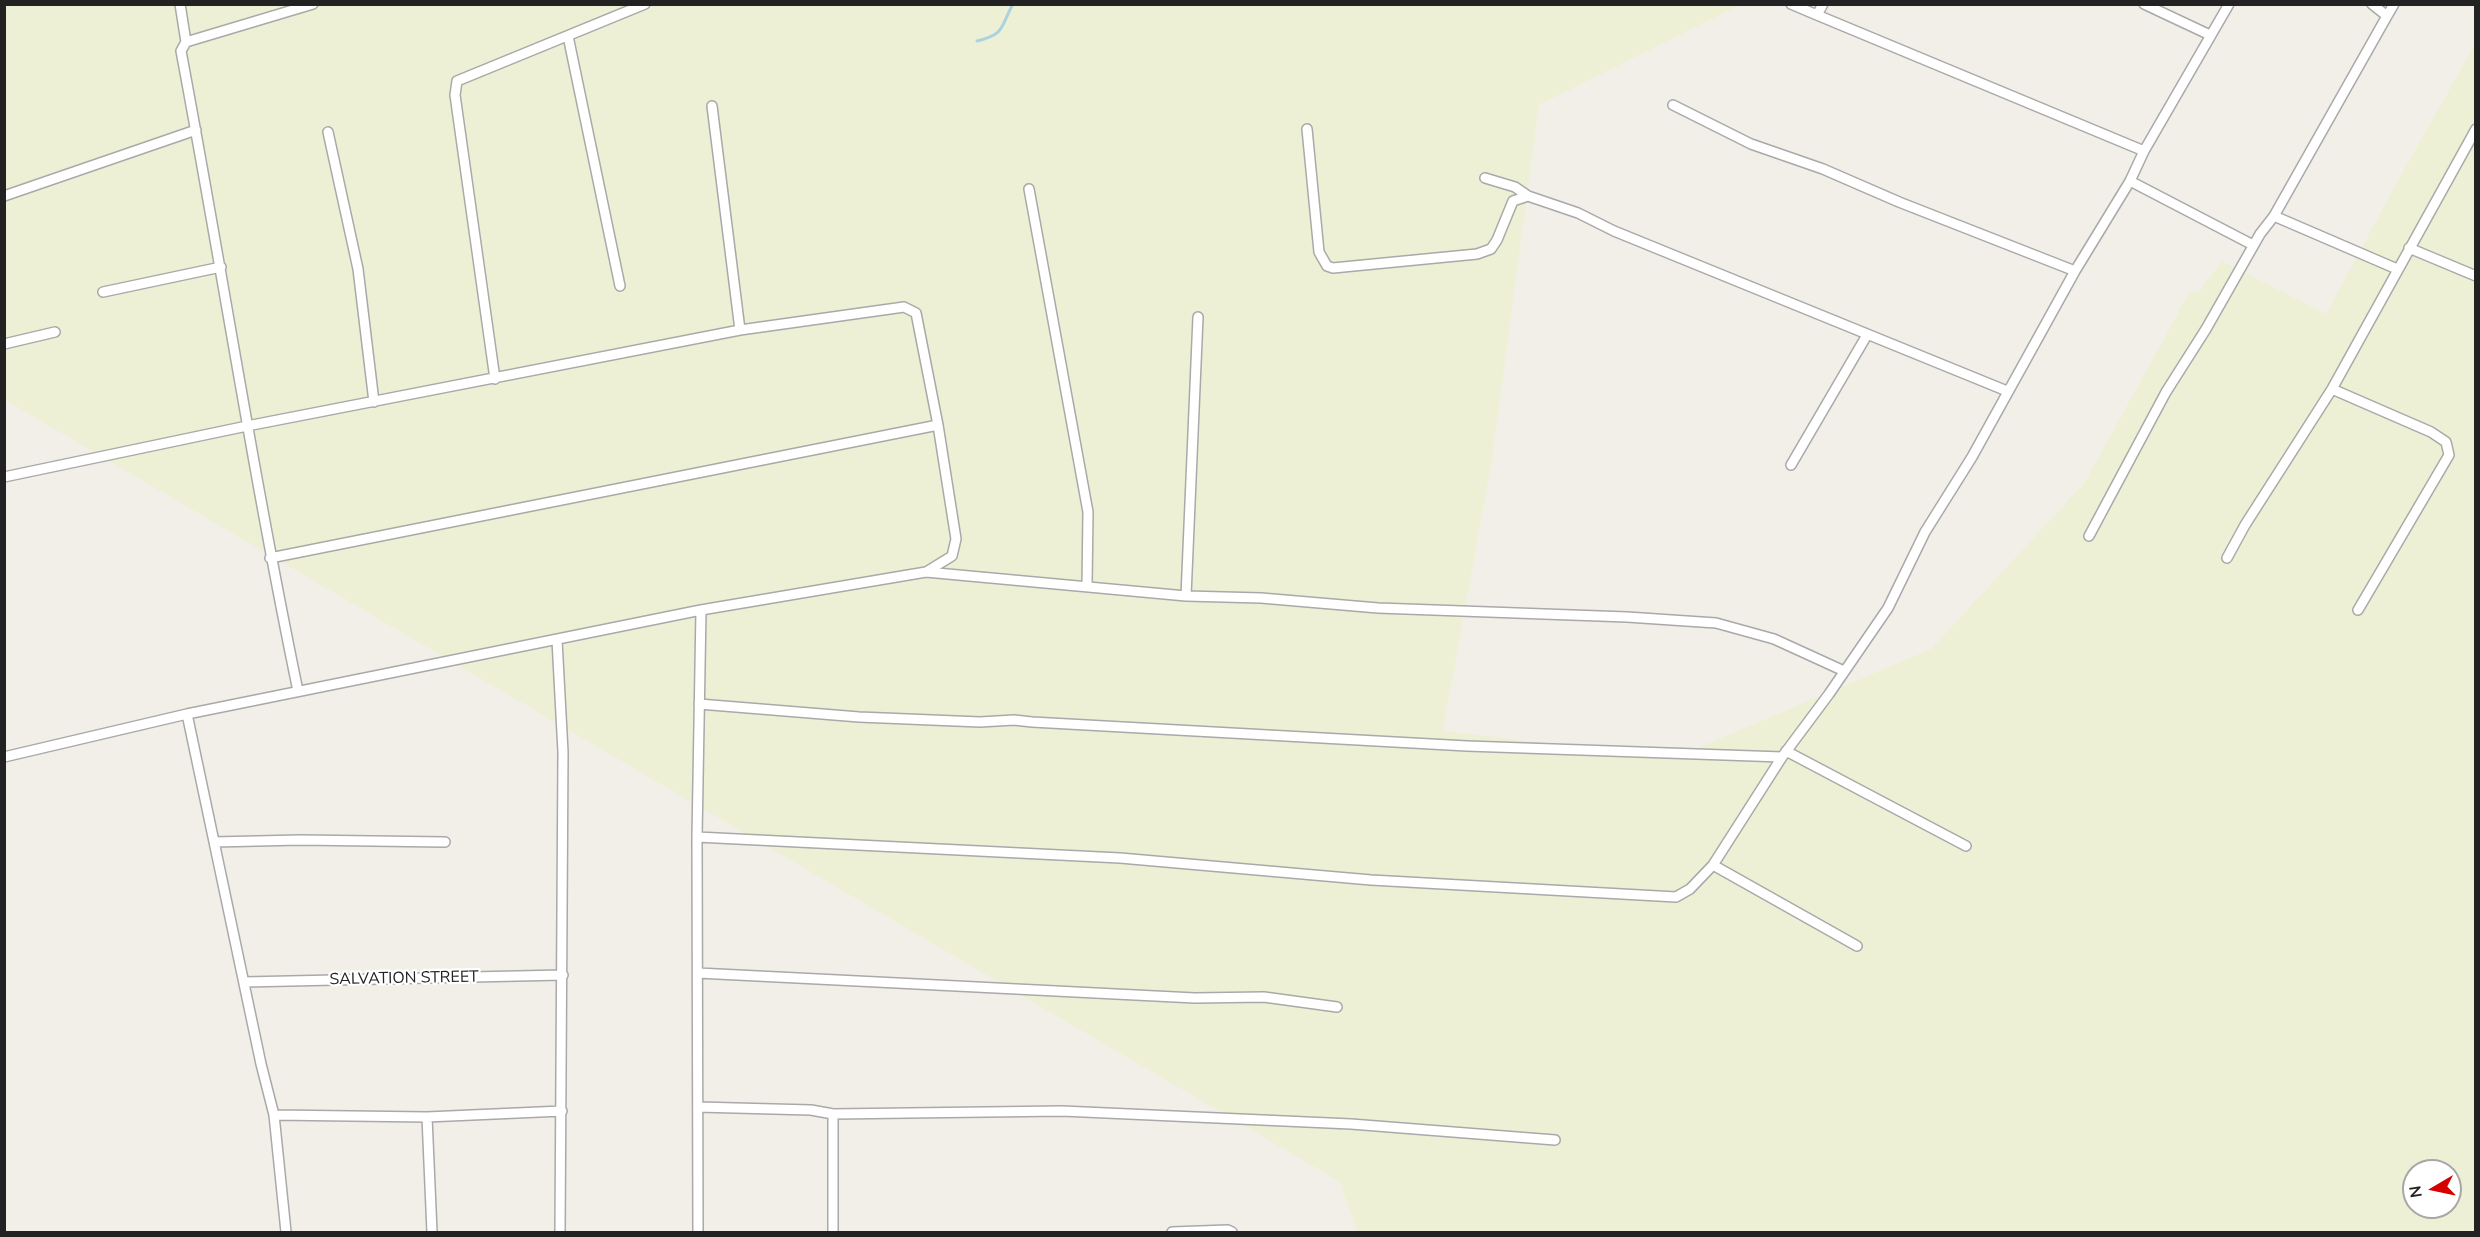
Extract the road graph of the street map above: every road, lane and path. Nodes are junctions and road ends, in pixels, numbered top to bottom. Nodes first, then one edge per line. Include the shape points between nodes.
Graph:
1 (180, 4) edge
2 (645, 4) edge
3 (1791, 4) edge
4 (1823, 4) edge
5 (2144, 4) edge
6 (2229, 4) edge
7 (2372, 4) edge
8 (2394, 4) edge
9 (313, 5) edge
10 (1817, 15) junction
11 (2387, 16) junction
12 (2210, 35) junction
13 (568, 36) junction
14 (186, 42) junction
15 (1673, 105) dead end
16 (712, 106) dead end
17 (1307, 129) dead end
18 (2475, 129) edge
19 (196, 130) junction
20 (328, 132) dead end
21 (2144, 151) junction
22 (1485, 178) dead end
23 (2130, 181) junction
24 (1029, 189) dead end
25 (4, 196) edge
26 (1528, 196) junction
27 (2274, 216) junction
28 (2253, 245) junction
29 (2409, 248) junction
30 (221, 267) junction
31 (2397, 269) junction
32 (2075, 271) junction
33 (2475, 276) edge
34 (620, 286) dead end
35 (103, 292) dead end
36 (1198, 316) dead end
37 (740, 330) junction
38 (55, 332) dead end
39 (1868, 335) junction
40 (4, 344) edge
41 (495, 379) junction
42 (2332, 389) junction
43 (2007, 391) junction
44 (374, 402) junction
45 (938, 425) junction
46 (247, 426) junction
47 (1791, 465) dead end
48 (4, 477) edge
49 (2089, 536) dead end
50 (270, 558) junction
51 (2227, 558) dead end
52 (926, 572) junction
53 (1087, 586) junction
54 (1186, 596) junction
55 (701, 610) junction
56 (2358, 610) dead end
57 (557, 640) junction
58 (1844, 671) junction
59 (298, 691) junction
60 (699, 704) junction
61 (187, 714) junction
62 (1784, 754) junction
63 (4, 757) edge
64 (697, 837) junction
65 (214, 842) junction
66 (445, 842) dead end
67 (1966, 846) dead end
68 (1713, 865) junction
69 (1857, 946) dead end
70 (698, 973) junction
71 (563, 975) junction
72 (244, 982) junction
73 (1337, 1007) dead end
74 (698, 1107) junction
75 (562, 1111) junction
76 (833, 1114) junction
77 (274, 1115) junction
78 (427, 1117) junction
79 (1555, 1140) dead end
80 (286, 1233) edge
81 (432, 1233) edge
82 (560, 1233) edge
83 (698, 1233) edge
84 (833, 1233) edge
85 (1172, 1233) edge
86 (1232, 1233) edge

1 - 14 street
2 - 13 street
3 - 10 street
4 - 10 street
5 - 12 street
6 - 12 street
7 - 11 street
8 - 11 street
9 - 14 street
10 - 21 street
11 - 27 street
12 - 21 street
13 - 34 street
13 - 41 street via 457,81 455,88
14 - 19 street via 181,51
15 - 32 street via 1751,144
16 - 37 street
17 - 26 street via 1319,252 1327,266 1333,268 1477,254 1491,249 1513,201
18 - 29 street
19 - 25 street
19 - 30 street
20 - 44 street via 358,269
21 - 23 street
22 - 26 street via 1515,187
23 - 28 street
23 - 32 street
24 - 53 street via 1088,512
26 - 39 street via 1578,213
27 - 28 street
27 - 31 street
28 - 49 street via 2166,392
29 - 31 street
29 - 33 street
30 - 35 street
30 - 46 street
31 - 42 street
32 - 43 street
36 - 54 street
37 - 41 street
37 - 45 street via 904,307 916,313
38 - 40 street
39 - 43 street
39 - 47 street
41 - 44 street
42 - 51 street
42 - 56 street via 2431,432 2446,442 2449,456
43 - 58 street via 1925,532 1888,608
44 - 46 street
45 - 50 street
45 - 52 street via 956,539 952,556
46 - 48 street
46 - 50 street
50 - 59 street
52 - 53 street
52 - 55 street
53 - 54 street
54 - 58 street via 1716,622 1774,639
55 - 57 street
55 - 60 street
57 - 59 street
57 - 71 street via 563,752
58 - 62 street
59 - 61 street
60 - 62 street via 870,717 1014,720 1467,746
60 - 64 street
61 - 63 street
61 - 65 street
62 - 67 street
62 - 68 street
64 - 68 street via 1120,858 1371,880 1676,897 1690,889
64 - 70 street
65 - 66 street
65 - 72 street
68 - 69 street
70 - 73 street via 1195,998 1264,997
70 - 74 street
71 - 72 street, SALVATION STREET
71 - 75 street
72 - 77 street
74 - 76 street
74 - 83 street
75 - 78 street
75 - 82 street
76 - 79 street via 1062,1111 1351,1124
76 - 84 street
77 - 78 street
77 - 80 street
78 - 81 street
85 - 86 street

